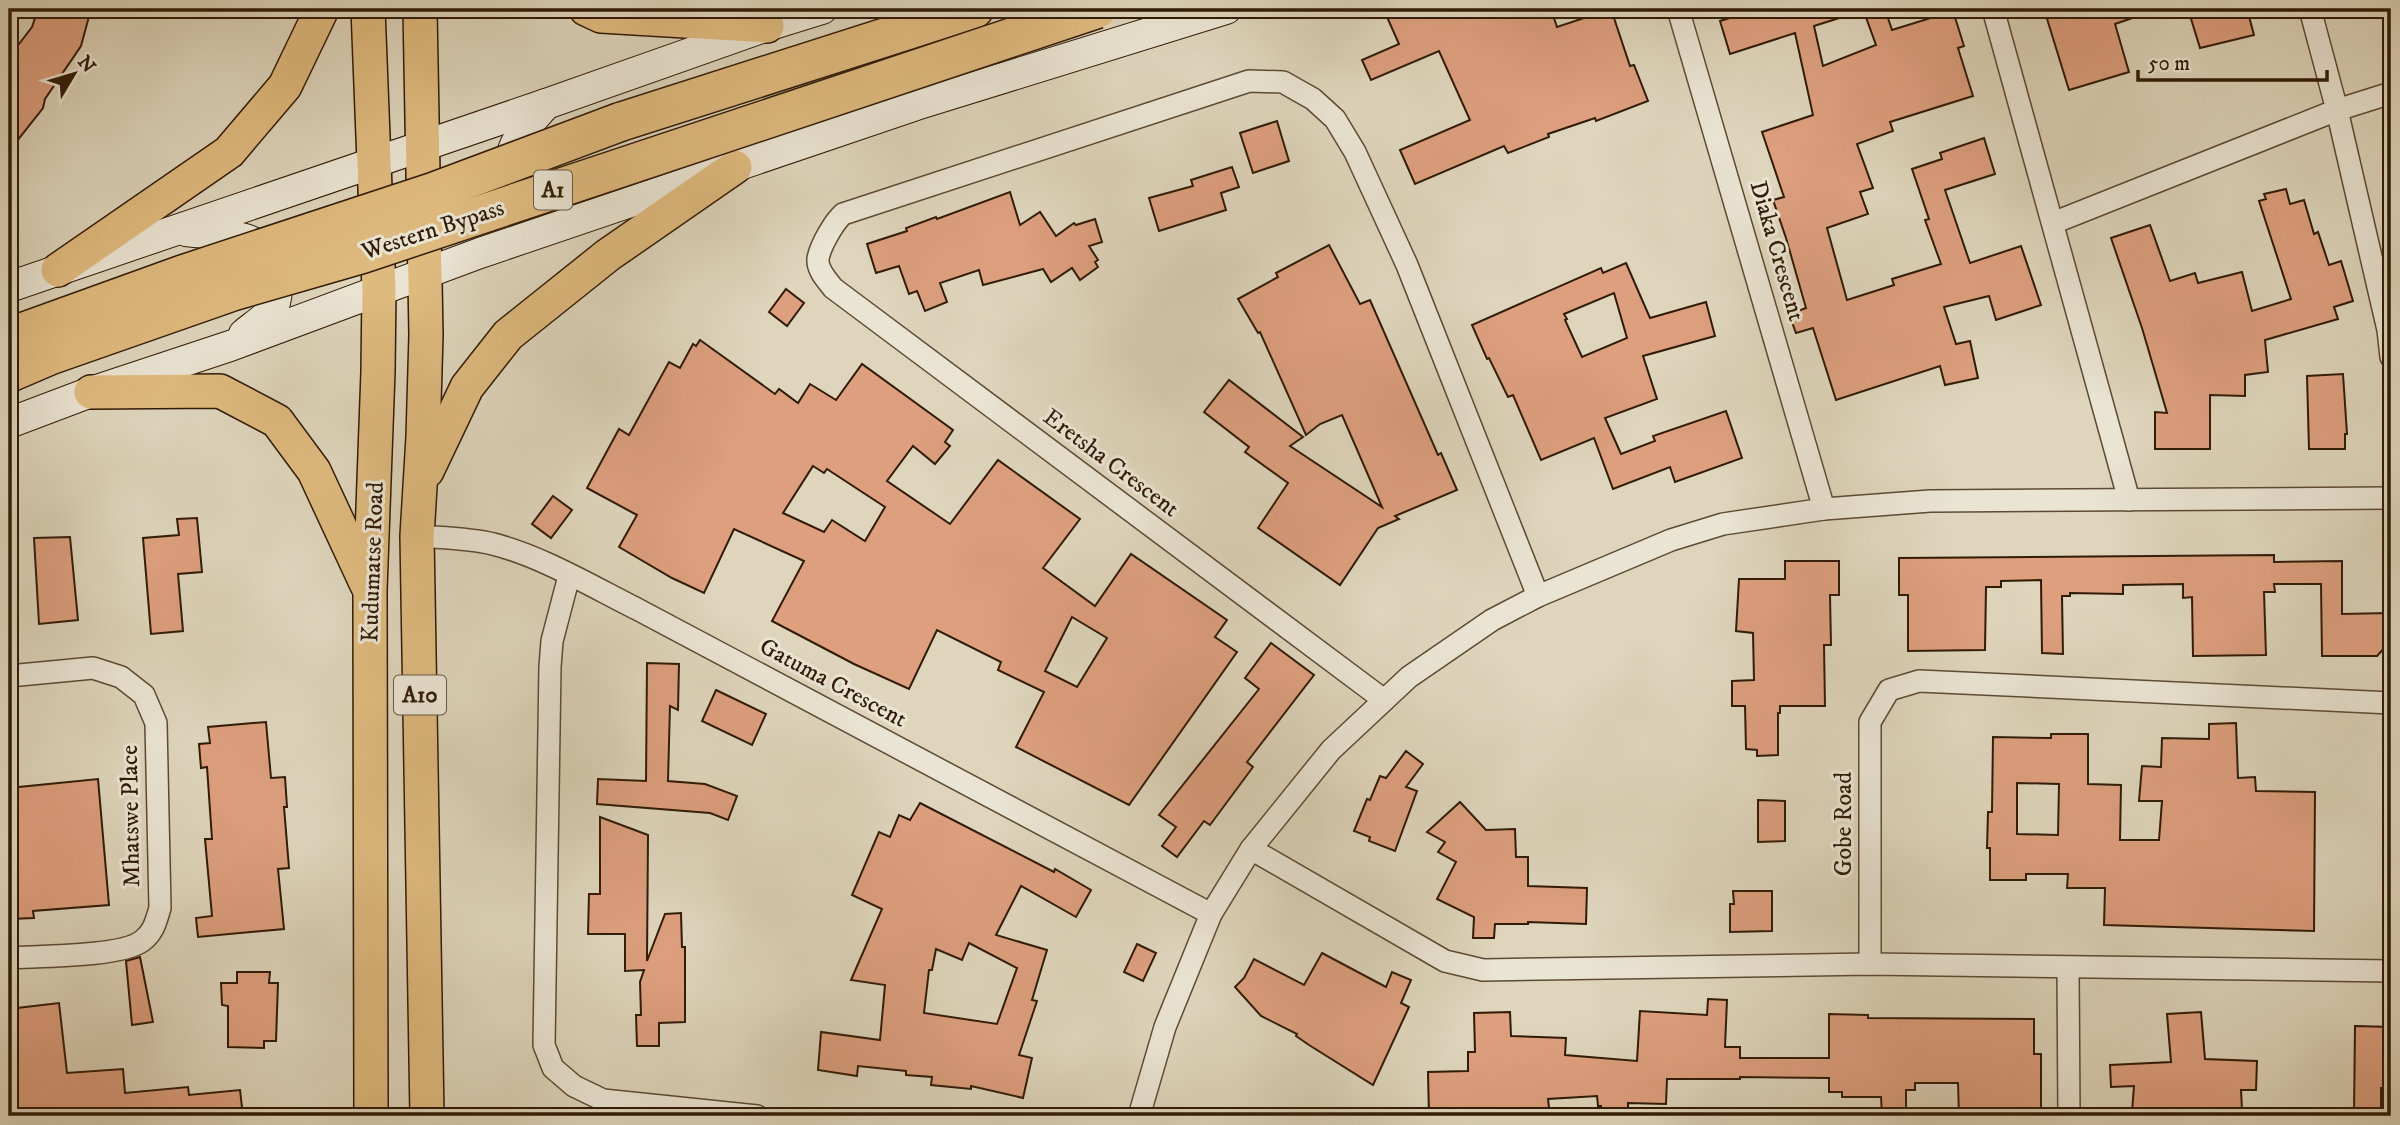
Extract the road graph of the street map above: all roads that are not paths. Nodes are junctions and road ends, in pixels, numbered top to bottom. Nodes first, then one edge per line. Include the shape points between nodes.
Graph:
1 (322, 9) edge
2 (368, 9) edge
3 (420, 9) edge
4 (586, 9) edge
5 (822, 9) edge
6 (974, 9) edge
7 (1097, 9) edge
8 (1226, 9) edge
9 (1678, 9) edge
10 (1993, 9) edge
11 (2311, 9) edge
12 (766, 26) junction
13 (2391, 93) edge
14 (546, 104) junction
15 (2337, 110) junction
16 (422, 145) junction
17 (374, 161) junction
18 (735, 167) junction
19 (572, 222) junction
20 (2053, 223) junction
21 (179, 230) junction
22 (58, 270) junction
23 (425, 273) junction
24 (9, 287) edge
25 (379, 289) junction
26 (9, 337) edge
27 (230, 346) junction
28 (2391, 357) edge
29 (9, 373) edge
30 (91, 392) junction
31 (9, 423) edge
32 (418, 490) junction
33 (2391, 498) edge
34 (2129, 500) junction
35 (1824, 509) junction
36 (417, 536) junction
37 (569, 576) junction
38 (370, 590) junction
39 (1538, 596) junction
40 (9, 676) edge
41 (1384, 700) junction
42 (2391, 703) edge
43 (1251, 849) junction
44 (1211, 914) junction
45 (9, 958) edge
46 (1870, 964) junction
47 (2068, 968) junction
48 (2391, 971) edge
49 (371, 1116) edge
50 (427, 1116) edge
51 (757, 1116) edge
52 (1139, 1116) edge
53 (2069, 1116) edge

1 - 22 main road via 285,86 229,152
2 - 17 main road, Kudumatse Road / A10
3 - 16 main road, Kudumatse Road / A10
4 - 12 main road via 601,16
5 - 12 street
6 - 26 highway, Western Bypass / A1, bridge via 620,122 433,192
7 - 29 highway, Western Bypass / A1, bridge via 362,254 234,291
8 - 18 street via 916,105
9 - 35 street, Diaka Crescent
10 - 20 street
11 - 15 street
12 - 14 street
13 - 15 street
14 - 16 street
14 - 19 street via 515,140 510,172 527,205 547,220
15 - 20 street
15 - 28 street
16 - 17 street
16 - 23 main road, Kudumatse Road / A10
17 - 21 street
17 - 25 main road, Kudumatse Road / A10
18 - 19 street
18 - 32 main road via 608,255 508,335 467,387
19 - 23 street
20 - 34 street
21 - 22 street
21 - 27 street via 256,243 272,267 278,291 272,309
22 - 24 street
23 - 25 street
23 - 32 main road, Kudumatse Road / A10
25 - 27 street
25 - 38 main road, Kudumatse Road / A10
27 - 30 street
30 - 31 street
30 - 38 main road via 220,391 277,421 314,471
32 - 36 main road, Kudumatse Road / A10
33 - 34 street
34 - 35 street via 1930,500
35 - 39 street via 1723,524 1671,540
36 - 37 street, Gatuma Crescent via 491,543
36 - 50 main road, Kudumatse Road / A10
37 - 44 street, Gatuma Crescent
37 - 51 street via 550,667 544,1045 553,1068 574,1086 603,1100
38 - 49 main road, Kudumatse Road / A10
39 - 41 street via 1482,627 1409,677
39 - 41 street, Eretsha Crescent via 1407,265 1355,152 1335,119 1313,99 1283,82 1249,81 842,214 834,222 818,259 833,288
40 - 45 street, Mhatswe Place via 93,668 121,677 144,695 156,723 160,908 155,928 141,942 118,951
41 - 43 street via 1331,750
42 - 46 street, Gobe Road via 1919,681 1889,690 1870,722
43 - 44 street
43 - 46 street via 1445,961 1483,970
44 - 52 street via 1165,1027
46 - 47 street
47 - 48 street
47 - 53 street

